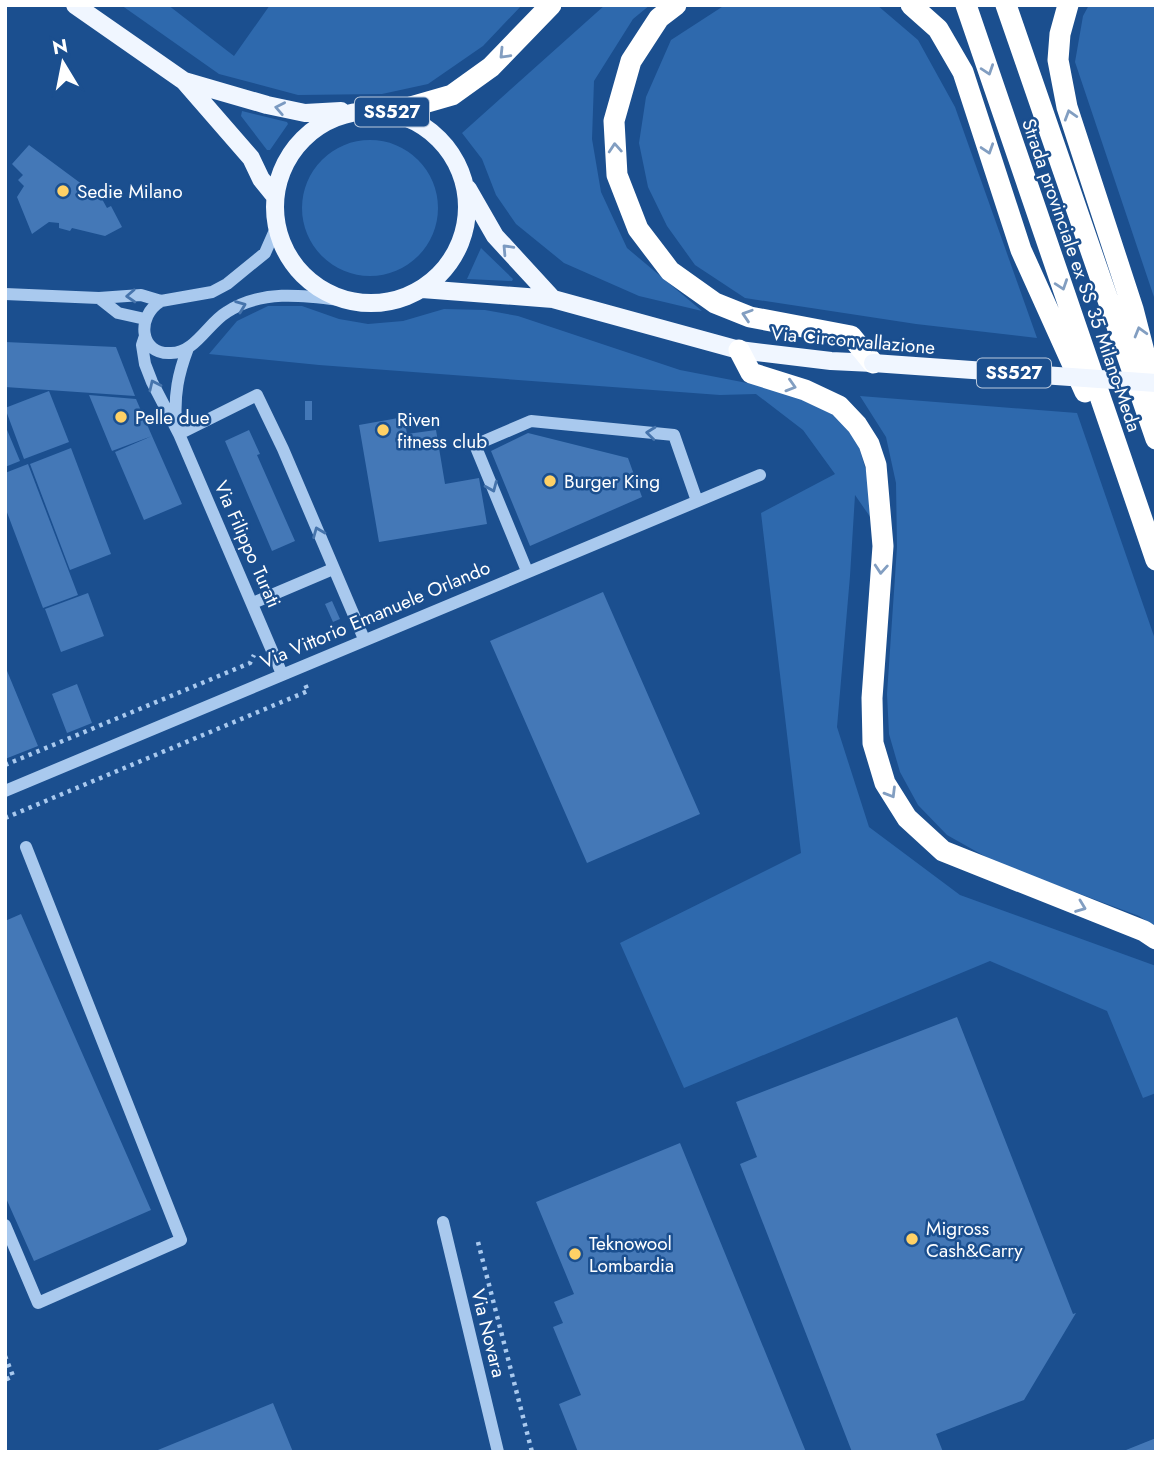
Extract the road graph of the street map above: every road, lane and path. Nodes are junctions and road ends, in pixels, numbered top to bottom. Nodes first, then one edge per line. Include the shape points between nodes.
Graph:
1 (75, 5) edge
2 (551, 5) edge
3 (676, 5) edge
4 (911, 5) edge
5 (966, 5) edge
6 (1006, 5) edge
7 (1068, 5) edge
8 (184, 81) junction
9 (383, 111) junction
10 (464, 182) junction
11 (274, 195) junction
12 (276, 228) junction
13 (422, 289) junction
14 (5, 294) edge
15 (99, 299) junction
16 (553, 299) junction
17 (161, 301) junction
18 (349, 301) junction
19 (145, 319) junction
20 (145, 336) junction
21 (188, 348) junction
22 (739, 350) junction
23 (873, 363) junction
24 (1156, 383) edge
25 (1156, 398) edge
26 (178, 432) junction
27 (1156, 439) edge
28 (760, 475) dead end
29 (697, 501) junction
30 (1143, 522) junction
31 (1156, 560) edge
32 (333, 569) junction
33 (527, 571) junction
34 (253, 603) junction
35 (364, 639) junction
36 (254, 655) dead end
37 (298, 667) junction
38 (282, 674) junction
39 (5, 765) edge
40 (5, 791) edge
41 (5, 818) edge
42 (26, 847) dead end
43 (1156, 939) edge
44 (443, 1222) dead end
45 (5, 1225) edge
46 (478, 1242) dead end
47 (5, 1356) edge
48 (5, 1380) edge
49 (498, 1452) edge
50 (532, 1452) edge

1 - 8 main road, SS527
2 -> 9 highway via 491,67 452,95
23 -> 3 highway via 851,335 750,317 715,303 670,271 638,229 617,175 614,121 631,61 660,18
4 -> 30 highway via 938,29 963,72 1021,250
5 -> 30 highway, Strada provinciale ex SS 35 Milano-Meda
6 - 27 highway, Strada provinciale ex SS 35 Milano-Meda
25 -> 7 highway via 1133,309 1067,107 1058,60
9 -> 8 main road, SS527 via 306,113
8 - 11 main road, SS527 via 251,158
9 - 10 main road, SS527 via 425,126 450,150
9 - 11 main road, SS527 via 337,116 307,134 285,161
10 - 13 main road, SS527 via 467,212 461,243 445,269
16 -> 10 main road, SS527 via 495,236
11 - 12 main road, SS527
12 - 17 street via 265,253 243,273 212,292
12 - 18 main road, SS527 via 286,254 302,275
13 - 16 main road, Via Circonvallazione / SS527
13 - 18 main road, SS527 via 387,302
14 - 15 street
17 -> 15 street via 141,295
15 - 19 street via 118,313
16 - 22 main road, Via Circonvallazione / SS527
17 - 19 street
21 -> 18 street via 227,312 261,298 298,294
19 - 20 street, Via Filippo Turati
20 - 21 street via 163,353
26 -> 20 street, Via Filippo Turati via 145,364
21 - 26 street, Via Filippo Turati via 178,374 174,406
22 - 23 main road, Via Circonvallazione / SS527
22 -> 43 highway via 751,373 839,406 869,444 880,487 883,546 873,743 886,783 907,818 943,851
23 - 24 main road, Via Circonvallazione / SS527, bridge
32 -> 26 street via 257,395
26 - 34 street, Via Filippo Turati
28 - 29 street, Via Vittorio Emanuele Orlando
29 - 33 street, Via Vittorio Emanuele Orlando
29 -> 33 street via 674,435 531,421 475,445
30 - 31 highway, Strada provinciale ex SS 35 Milano-Meda
32 - 34 street
32 - 35 street
33 - 35 street, Via Vittorio Emanuele Orlando
34 - 38 street, Via Filippo Turati
35 - 37 street, Via Vittorio Emanuele Orlando
36 - 39 path via 250,663
37 - 38 street, Via Vittorio Emanuele Orlando
37 - 41 path via 308,691
38 - 40 street, Via Vittorio Emanuele Orlando
42 - 45 street via 181,1240 38,1303
44 - 49 street, Via Novara
46 - 50 path
47 - 48 path via 13,1376

